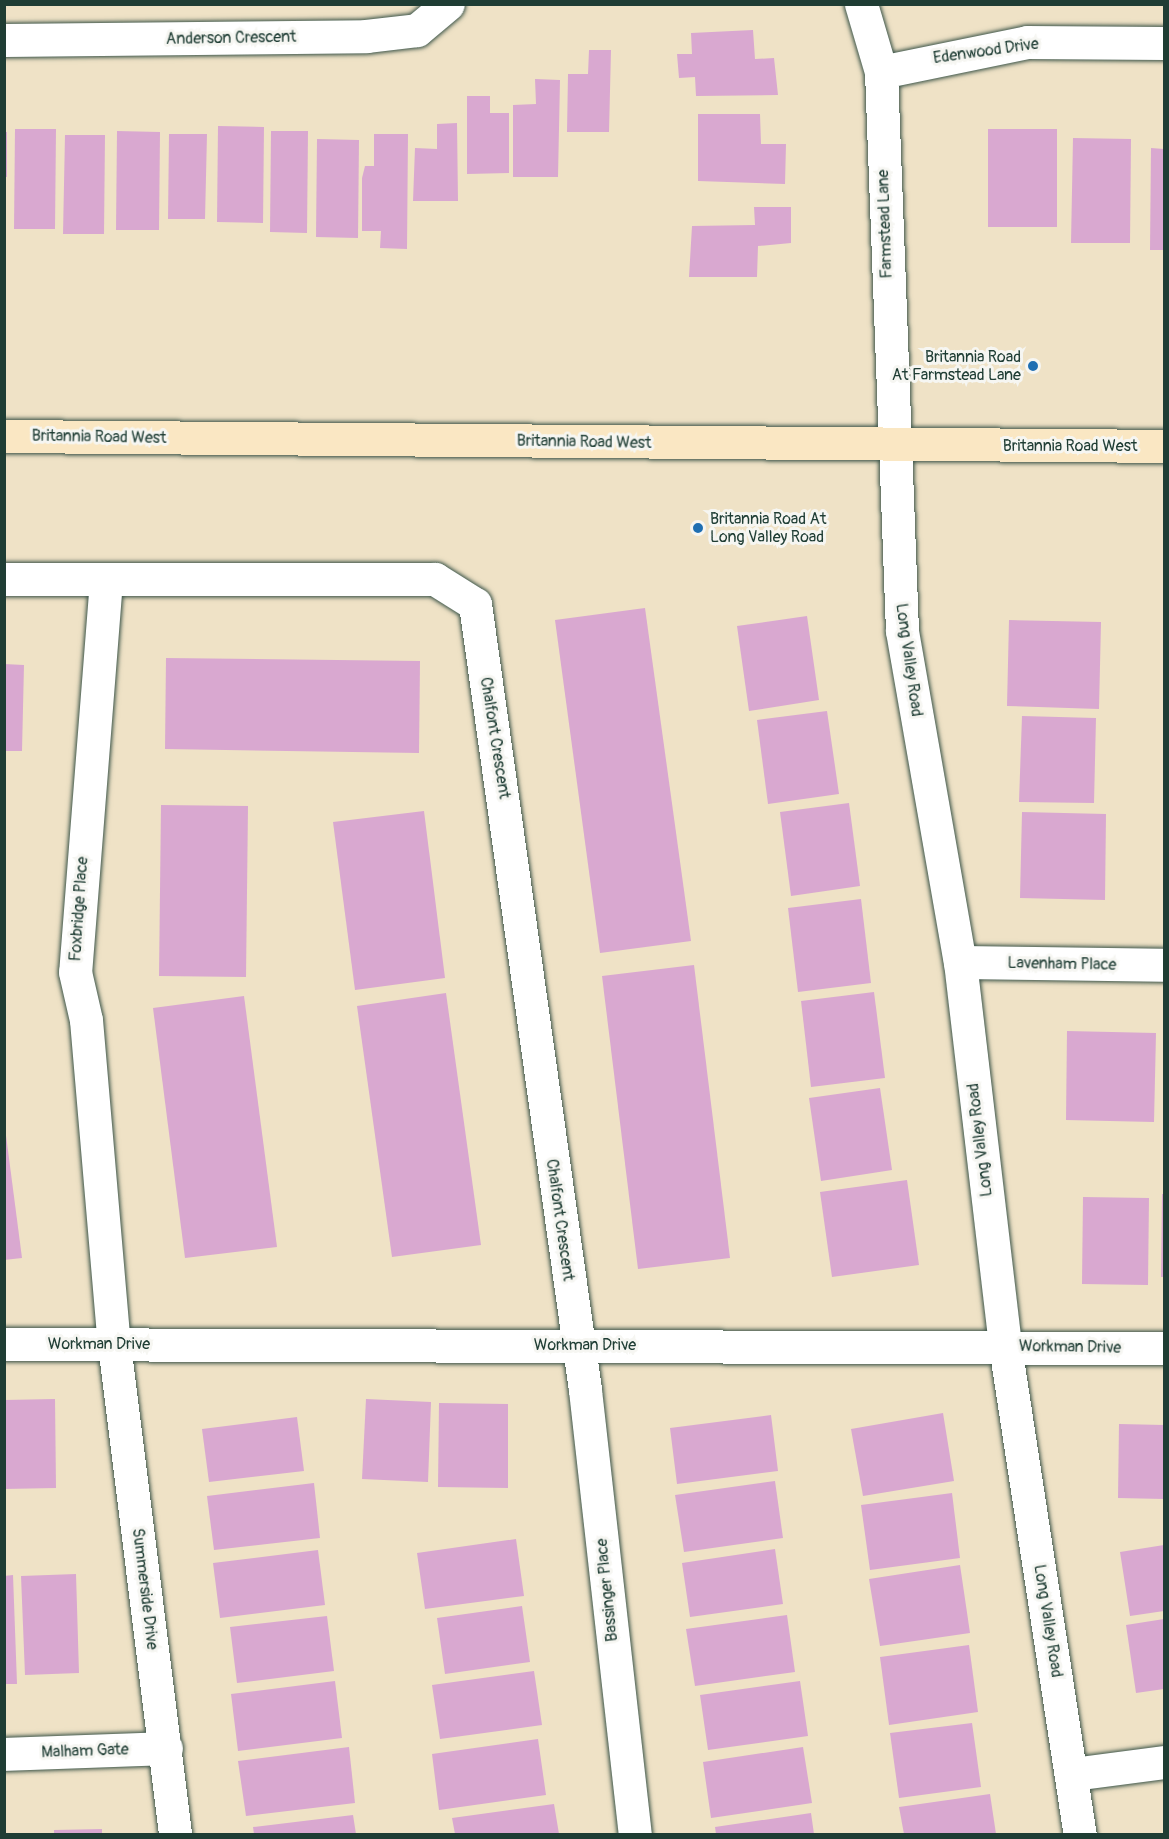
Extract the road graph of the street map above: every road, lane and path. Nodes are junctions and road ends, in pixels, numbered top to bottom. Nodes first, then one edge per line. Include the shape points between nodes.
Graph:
1 (448, 4) edge
2 (861, 4) edge
3 (4, 40) edge
4 (1164, 43) edge
5 (881, 72) junction
6 (4, 436) edge
7 (892, 445) junction
8 (1164, 446) edge
9 (4, 579) edge
10 (106, 580) junction
11 (960, 962) junction
12 (1164, 965) edge
13 (4, 1344) edge
14 (114, 1344) junction
15 (577, 1345) junction
16 (1005, 1346) junction
17 (1164, 1348) edge
18 (166, 1748) junction
19 (4, 1754) edge
20 (1164, 1762) edge
21 (1073, 1774) junction
22 (176, 1834) edge
23 (635, 1834) edge
24 (1080, 1834) edge

1 - 3 street, Anderson Crescent via 417,30 366,36
2 - 5 street, Farmstead Lane
4 - 5 street, Edenwood Drive via 1027,42
5 - 7 street, Farmstead Lane
6 - 7 main road, Britannia Road West
7 - 8 main road, Britannia Road West
7 - 11 street, Long Valley Road via 902,631
9 - 10 street, Chalfont Crescent
10 - 14 street, Foxbridge Place via 75,972 86,1020
10 - 15 street, Chalfont Crescent via 435,579 475,604
11 - 12 street, Lavenham Place
11 - 16 street, Long Valley Road
13 - 14 street, Workman Drive
14 - 15 street, Workman Drive
14 - 18 street, Summerside Drive
15 - 16 street, Workman Drive
15 - 23 street, Bassinger Place
16 - 17 street, Workman Drive
16 - 21 street, Long Valley Road
18 - 19 street, Malham Gate
18 - 22 street, Summerside Drive
20 - 21 street
21 - 24 street, Long Valley Road

